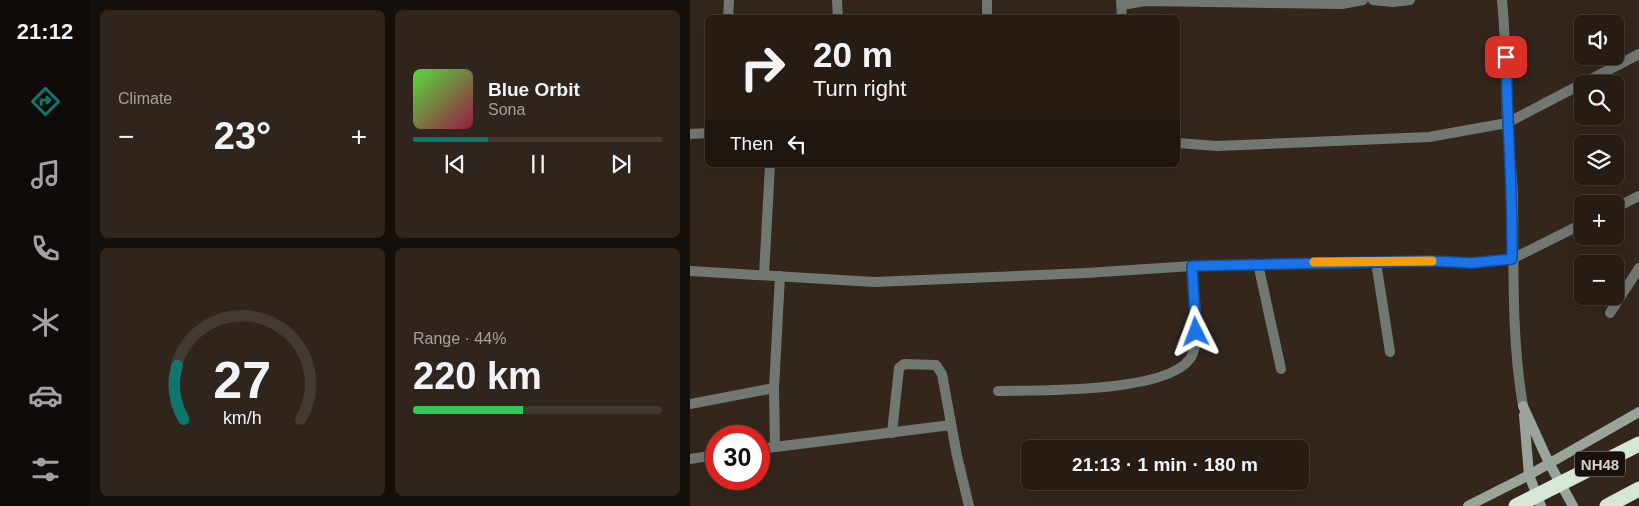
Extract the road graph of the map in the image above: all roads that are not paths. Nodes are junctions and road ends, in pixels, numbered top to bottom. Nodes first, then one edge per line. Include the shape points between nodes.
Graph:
1 (729, 0) edge
2 (837, 0) edge
3 (987, 0) edge
4 (1363, 0) edge
5 (1373, 0) edge
6 (1410, 0) edge
7 (1502, 0) edge
8 (1239, 1) edge
9 (1121, 3) edge
10 (728, 15) edge
11 (838, 15) edge
12 (987, 15) edge
13 (1639, 54) edge
14 (1507, 123) junction
15 (705, 133) edge
16 (690, 134) edge
17 (1180, 143) edge
18 (770, 167) edge
19 (1639, 196) edge
20 (1624, 204) edge
21 (1574, 228) edge
22 (1512, 259) junction
23 (1376, 262) junction
24 (1258, 264) junction
25 (1192, 266) junction
26 (1639, 268) edge
27 (690, 271) edge
28 (764, 275) junction
29 (780, 276) junction
30 (1610, 313) dead end
31 (1390, 352) dead end
32 (1280, 369) dead end
33 (774, 388) junction
34 (998, 391) dead end
35 (690, 404) edge
36 (1523, 406) junction
37 (1639, 412) edge
38 (951, 424) junction
39 (892, 433) junction
40 (1639, 444) edge
41 (775, 447) junction
42 (770, 448) edge
43 (705, 457) edge
44 (690, 459) edge
45 (1549, 463) junction
46 (1529, 475) junction
47 (1561, 484) junction
48 (1632, 493) edge
49 (1539, 501) edge
50 (969, 506) edge
51 (1468, 506) edge
52 (1516, 506) edge
53 (1572, 506) edge
54 (1606, 506) edge

1 - 10 street
2 - 11 street
3 - 12 street
4 - 8 street via 1342,4
5 - 6 street
7 - 14 street
8 - 9 street
13 - 14 street
14 - 17 street via 1429,137 1217,146
14 - 22 street via 1513,192
15 - 16 street
18 - 28 street
19 - 20 street
21 - 22 street
22 - 23 street via 1471,263
22 - 36 street via 1516,368
23 - 24 street
23 - 31 street
24 - 25 street
24 - 32 street
25 - 29 street via 874,282
25 - 34 street via 1196,332 1193,354 1184,367 1167,375 1118,387
26 - 30 street
27 - 28 street
28 - 29 street
29 - 33 street
33 - 35 street
33 - 41 street
36 - 45 street
36 - 46 street
37 - 45 street
38 - 39 street
38 - 39 street via 940,370 929,363 904,364 899,368 897,378
38 - 50 street
39 - 41 street
40 - 47 highway, NH48
41 - 42 street
43 - 44 street
45 - 46 street
45 - 47 street
46 - 49 street
46 - 51 street
47 - 49 highway, NH48
47 - 53 street
48 - 54 highway, NH48
49 - 52 highway, NH48

